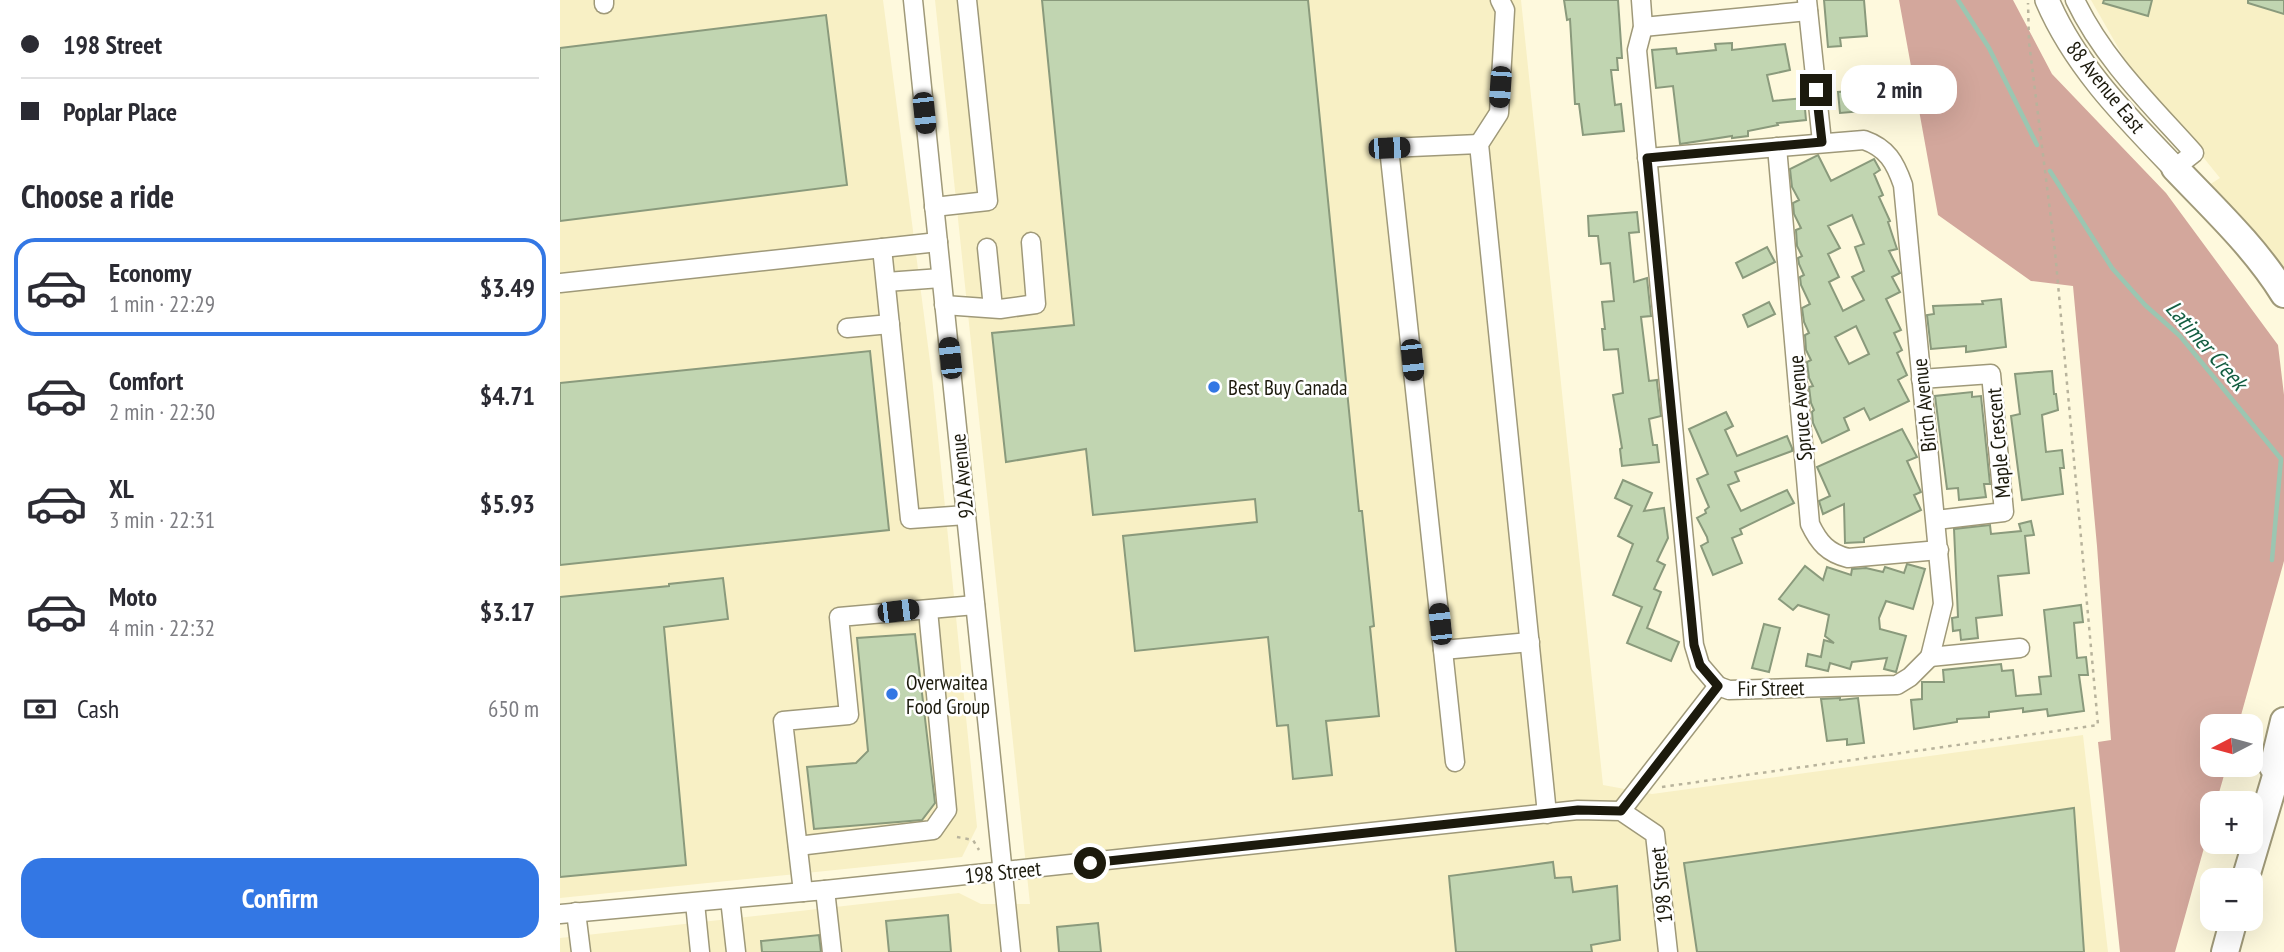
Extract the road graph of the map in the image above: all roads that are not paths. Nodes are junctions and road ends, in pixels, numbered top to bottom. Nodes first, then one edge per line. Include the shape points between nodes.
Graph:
1 (913, 0) edge
2 (967, 0) edge
3 (1500, 0) edge
4 (1641, 0) edge
5 (2047, 0) edge
6 (2075, 0) edge
7 (1808, 5) edge
8 (1643, 27) junction
9 (1822, 142) junction
10 (1479, 145) junction
11 (1777, 147) junction
12 (1647, 158) junction
13 (2185, 160) junction
14 (934, 207) junction
15 (938, 242) junction
16 (1031, 242) dead end
17 (882, 248) junction
18 (987, 248) dead end
19 (941, 278) junction
20 (886, 282) junction
21 (560, 283) edge
22 (2284, 294) edge
23 (944, 305) junction
24 (993, 308) junction
25 (890, 324) junction
26 (847, 328) dead end
27 (1922, 379) junction
28 (966, 515) junction
29 (1936, 520) junction
30 (1939, 550) junction
31 (975, 605) junction
32 (928, 610) junction
33 (1530, 642) junction
34 (2020, 648) dead end
35 (1443, 650) junction
36 (1930, 657) junction
37 (1718, 686) junction
38 (2284, 721) edge
39 (2284, 750) edge
40 (1455, 762) dead end
41 (1621, 811) junction
42 (2263, 813) edge
43 (1548, 814) junction
44 (2263, 821) edge
45 (798, 846) junction
46 (1003, 872) junction
47 (825, 890) junction
48 (803, 892) junction
49 (730, 900) junction
50 (695, 903) junction
51 (568, 913) edge
52 (2231, 931) edge
53 (581, 952) edge
54 (700, 952) edge
55 (736, 952) edge
56 (832, 952) edge
57 (1011, 952) edge
58 (1668, 952) edge
59 (2225, 952) edge

1 - 14 street, 92A Avenue
2 - 14 street via 988,201
3 - 10 street via 1505,10 1499,113
4 - 8 street
5 - 13 main road, 88 Avenue East via 2076,56 2126,116
6 - 13 street, 88 Avenue East via 2092,31
7 - 8 street
7 - 9 street
8 - 12 street via 1637,50
9 - 11 street
9 - 27 street, Birch Avenue via 1864,140 1877,144 1897,167 1903,185
10 - 33 street
10 - 35 street via 1389,148
11 - 12 street
11 - 30 street, Spruce Avenue via 1810,524 1826,549 1849,558
12 - 37 street via 1694,645 1700,665
13 - 22 highway
14 - 15 street, 92A Avenue
15 - 17 street
15 - 19 street, 92A Avenue
16 - 24 street via 1036,304
17 - 20 street
17 - 21 street
18 - 24 street
19 - 20 street
19 - 23 street, 92A Avenue
20 - 25 street
23 - 24 street
23 - 28 street, 92A Avenue
25 - 26 street
25 - 28 street via 910,519
27 - 29 street, Birch Avenue
27 - 29 street, Maple Crescent via 1991,374 1993,388 2004,512
28 - 31 street, 92A Avenue
29 - 30 street, Birch Avenue
30 - 36 street, Birch Avenue via 1943,604
31 - 32 street
31 - 46 street, 92A Avenue
32 - 45 street via 947,810 933,830
32 - 45 street via 839,617 849,715 783,721
33 - 35 street
33 - 43 street
34 - 36 street
35 - 40 street
36 - 37 street, Fir Street via 1897,685 1729,690
37 - 41 street, Fir Street
38 - 42 highway
39 - 44 highway
41 - 43 street, 198 Street
41 - 58 street, 198 Street via 1655,834
43 - 46 street, 198 Street
45 - 48 street
46 - 47 street, 198 Street
46 - 57 street, 92A Avenue
47 - 48 street, 198 Street
47 - 56 street
48 - 49 street, 198 Street
49 - 50 street, 198 Street
49 - 55 street
50 - 51 street, 198 Street
50 - 54 street
51 - 53 street
52 - 59 highway

